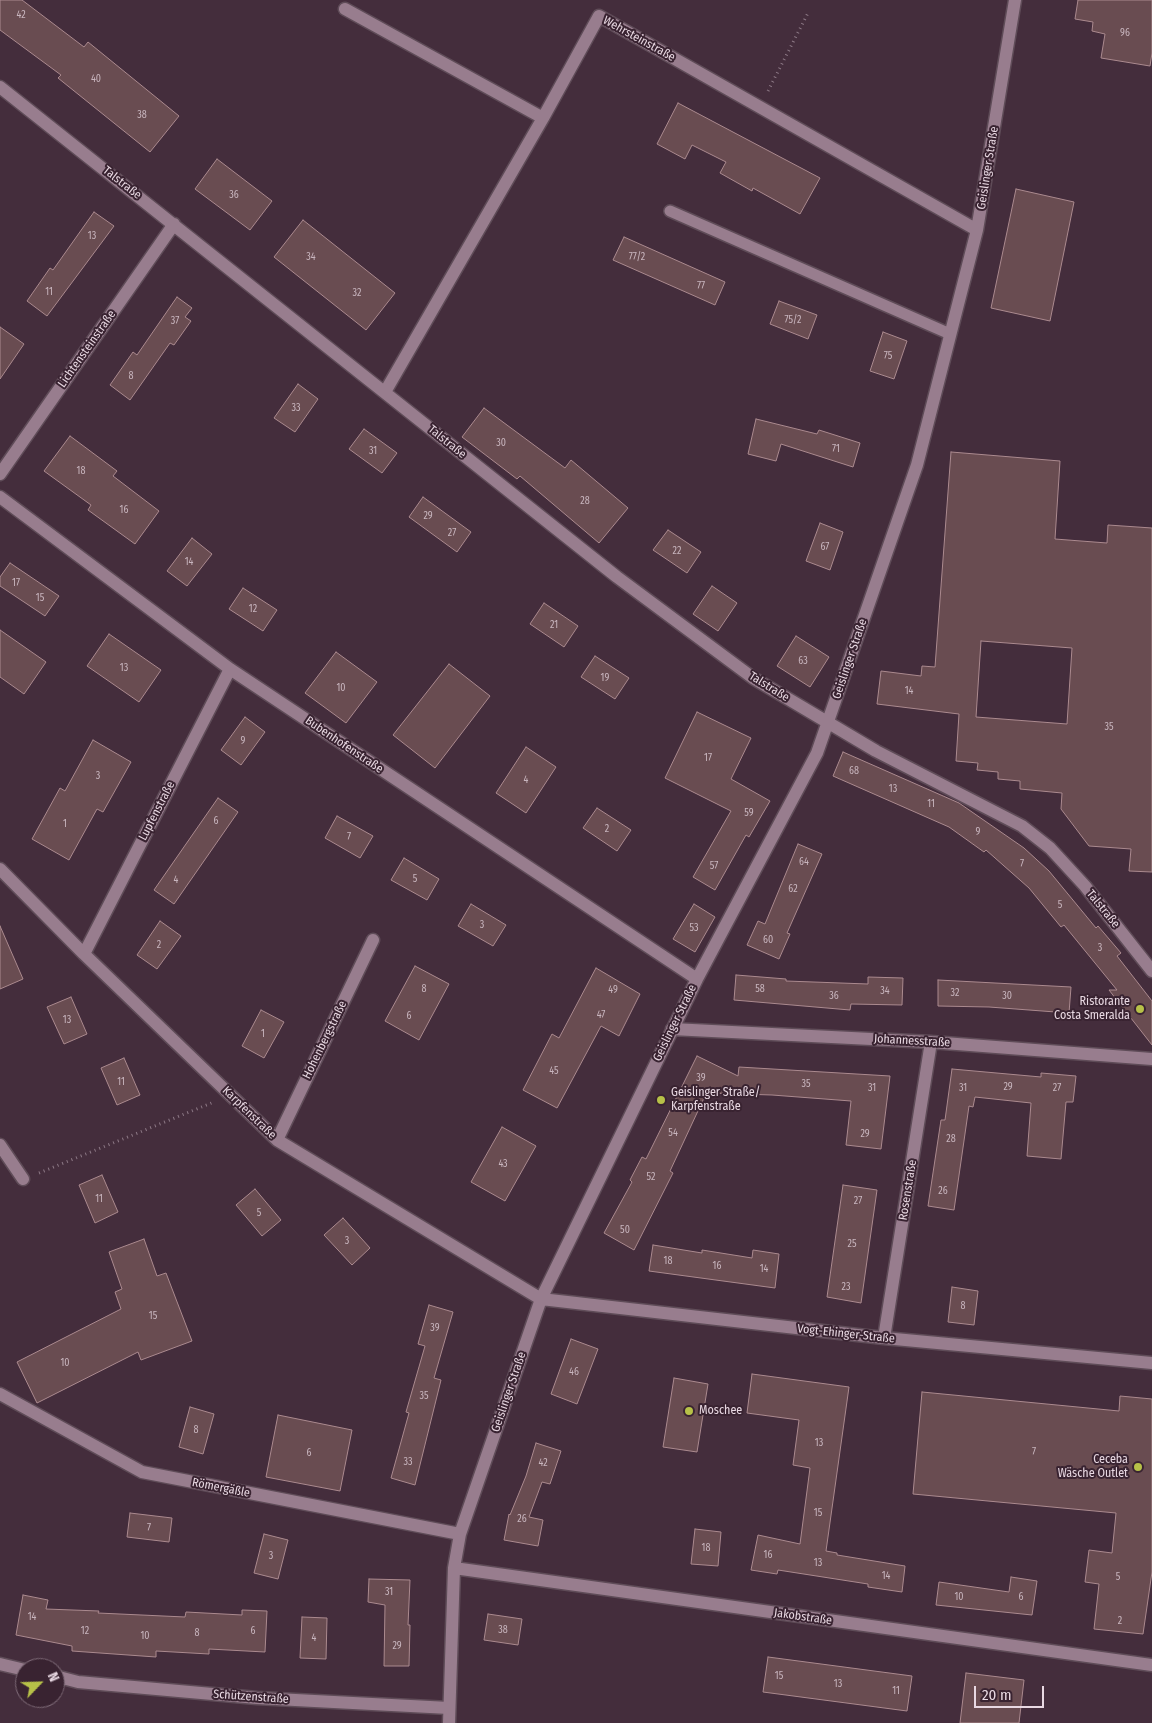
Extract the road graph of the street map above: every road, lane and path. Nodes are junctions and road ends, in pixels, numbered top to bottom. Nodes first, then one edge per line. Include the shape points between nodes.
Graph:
1 (1015, 0) edge
2 (344, 9) dead end
3 (808, 13) dead end
4 (0, 87) edge
5 (760, 107) junction
6 (543, 118) junction
7 (670, 212) dead end
8 (174, 224) junction
9 (977, 230) junction
10 (950, 334) junction
11 (385, 392) junction
12 (0, 474) edge
13 (0, 497) edge
14 (230, 669) junction
15 (828, 722) junction
16 (0, 869) edge
17 (373, 940) dead end
18 (84, 954) junction
19 (1152, 971) edge
20 (697, 980) junction
21 (672, 1029) junction
22 (931, 1042) junction
23 (1152, 1059) edge
24 (194, 1110) dead end
25 (277, 1140) junction
26 (0, 1145) edge
27 (24, 1179) joint
28 (541, 1299) junction
29 (884, 1338) junction
30 (1152, 1363) edge
31 (0, 1394) edge
32 (460, 1534) junction
33 (454, 1568) junction
34 (0, 1664) edge
35 (1152, 1665) edge
36 (15, 1668) edge
37 (65, 1679) edge
38 (449, 1708) junction
39 (449, 1723) edge

1 - 9 street, Geislinger Straße
2 - 6 street
3 - 5 path
4 - 8 street, Talstraße
5 - 6 street, Wehrsteinstraße via 599,16
5 - 9 street, Wehrsteinstraße
6 - 11 street
7 - 10 lane
8 - 11 street, Talstraße
8 - 12 street, Lichtensteinstraße
9 - 10 street, Geislinger Straße
10 - 15 street, Geislinger Straße via 917,465
11 - 15 street, Talstraße via 617,577 753,678
13 - 14 street, Bubenhofenstraße
14 - 18 street, Lupfenstraße
14 - 20 street, Bubenhofenstraße
15 - 19 street, Talstraße via 876,751 1022,826 1050,848 1085,886
15 - 20 street, Geislinger Straße via 817,753
16 - 18 street, Karpfenstraße
17 - 25 street, Hohenbergstraße
18 - 25 street, Karpfenstraße
20 - 21 street, Geislinger Straße
21 - 22 street, Johannesstraße
21 - 28 street, Geislinger Straße
22 - 23 street, Johannesstraße
22 - 29 street, Rosenstraße
24 - 27 path
25 - 28 street, Karpfenstraße
26 - 27 street
28 - 29 street, Vogt-Ehinger-Straße
28 - 32 street, Geislinger Straße
29 - 30 street, Vogt-Ehinger-Straße
31 - 32 street, Römergäßle via 142,1472
32 - 33 street, Geislinger Straße
33 - 35 street, Jakobstraße
33 - 38 street, Geislinger Straße
34 - 36 street
37 - 38 street, Schützenstraße via 257,1698
38 - 39 street, Geislinger Straße

